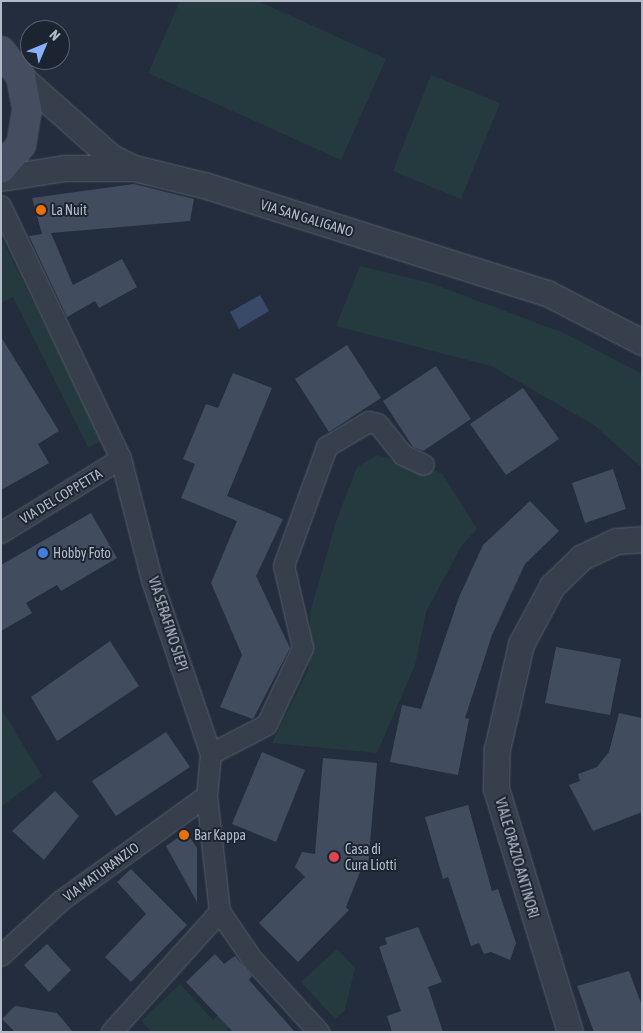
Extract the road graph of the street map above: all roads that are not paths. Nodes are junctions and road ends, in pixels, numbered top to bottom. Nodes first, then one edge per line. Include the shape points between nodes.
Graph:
1 (1, 51) edge
2 (21, 77) junction
3 (134, 168) junction
4 (1, 170) edge
5 (1, 178) edge
6 (1, 206) edge
7 (642, 342) edge
8 (121, 459) junction
9 (424, 465) dead end
10 (1, 533) edge
11 (642, 539) edge
12 (211, 754) junction
13 (207, 796) junction
14 (220, 912) junction
15 (1, 956) edge
16 (112, 1032) edge
17 (319, 1032) edge
18 (570, 1032) edge

1 - 2 main road, VIA SAN GALIGANO
2 - 3 street, VIA SAN GALIGANO via 106,152
2 - 4 main road via 27,109 21,145
3 - 5 street via 64,168
3 - 7 street, VIA SAN GALIGANO via 204,185 547,293
6 - 8 street, VIA SERAFINO SIEPI
8 - 10 street, VIA DEL COPPETTA
8 - 12 street, VIA SERAFINO SIEPI via 152,580
9 - 12 street via 403,455 378,424 369,422 327,447 284,566 302,648 267,725
11 - 18 street, VIALE ORAZIO ANTINORI via 616,541 582,557 552,586 520,644 497,749 496,788
12 - 13 street, VIA SERAFINO SIEPI
13 - 14 street, VIA SERAFINO SIEPI
13 - 15 street, VIA MATURANZIO via 61,901
14 - 16 street
14 - 17 street, VIA SERAFINO SIEPI via 253,960

